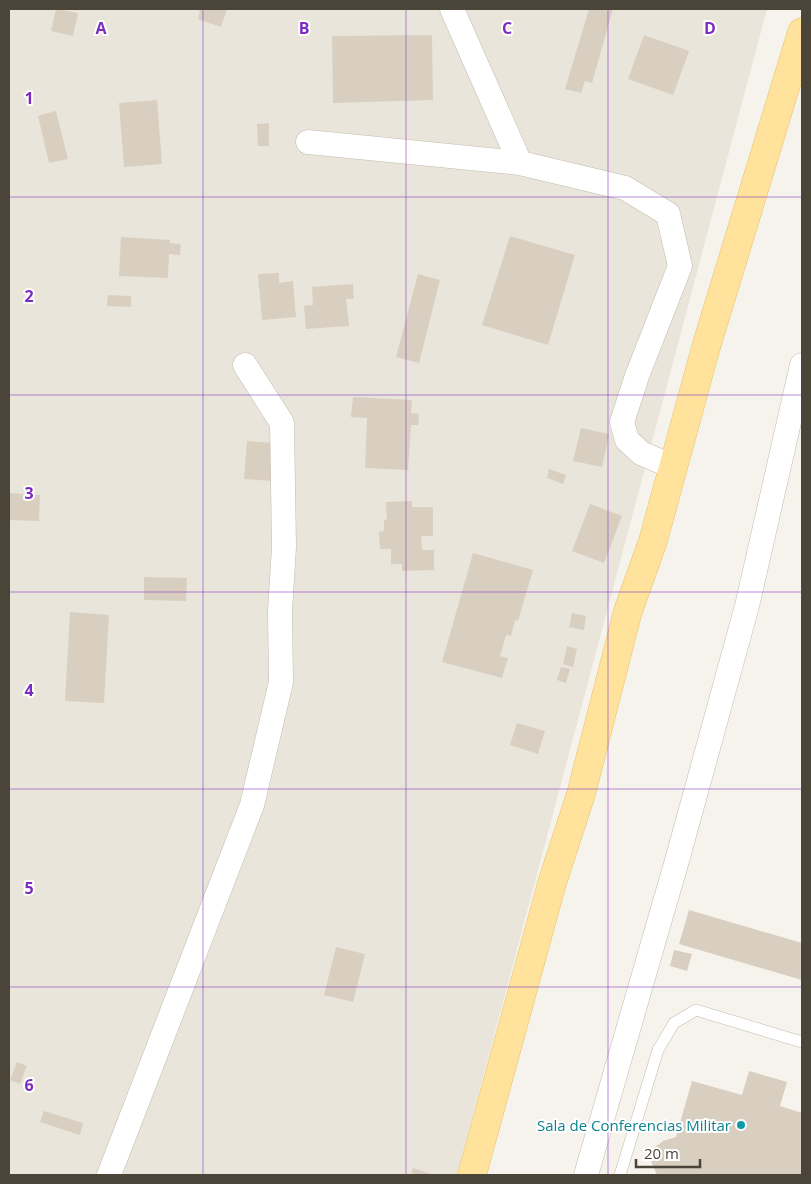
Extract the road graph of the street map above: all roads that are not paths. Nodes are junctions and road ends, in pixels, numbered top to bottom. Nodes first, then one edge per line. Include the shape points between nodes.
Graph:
1 (452, 9) edge
2 (802, 32) edge
3 (308, 142) dead end
4 (520, 163) junction
5 (245, 365) dead end
6 (802, 365) edge
7 (673, 467) junction
8 (802, 1042) edge
9 (108, 1175) edge
10 (472, 1175) edge
11 (586, 1175) edge
12 (620, 1175) edge

1 - 4 street
2 - 7 main road
3 - 4 street
4 - 7 street via 625,188 668,214 680,266 622,422 628,440 641,453
5 - 9 street via 282,423 281,682 252,805
6 - 11 street via 747,606
7 - 10 main road via 653,541 628,611 581,794 552,883
8 - 12 lane via 696,1010 674,1023 658,1050

